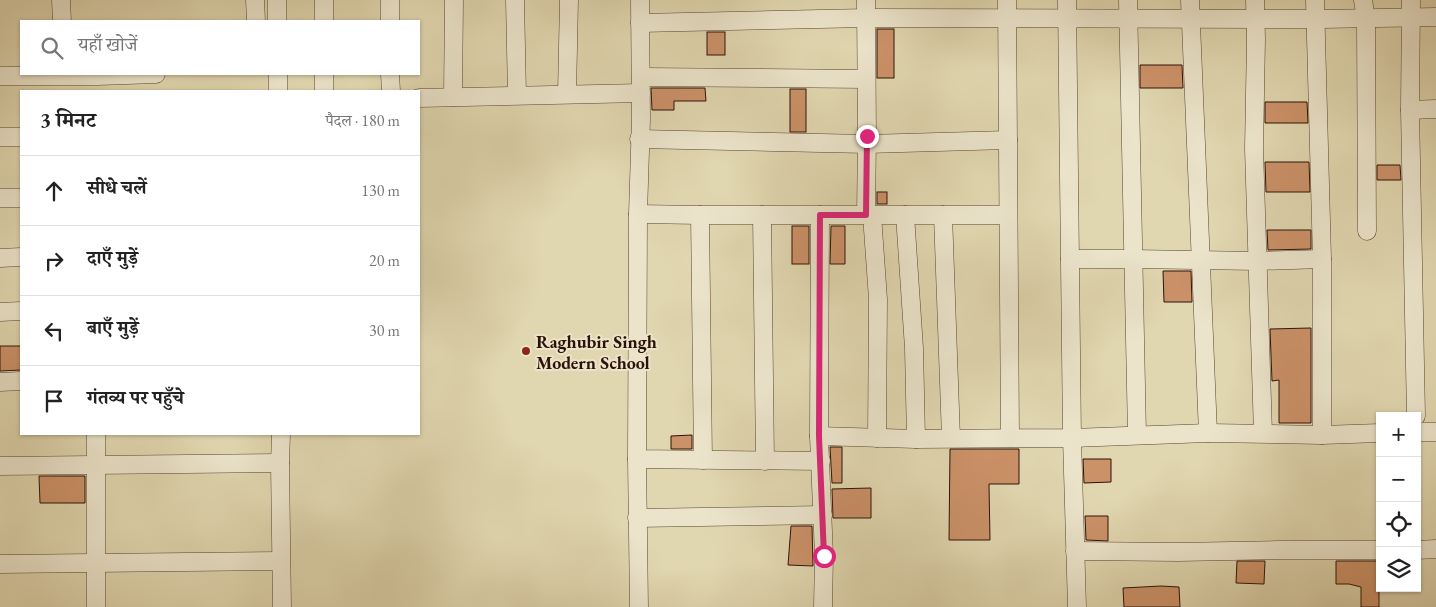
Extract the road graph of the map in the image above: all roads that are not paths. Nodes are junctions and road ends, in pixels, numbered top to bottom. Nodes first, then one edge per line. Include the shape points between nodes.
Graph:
1 (62, 0) edge
2 (255, 0) edge
3 (277, 0) edge
4 (324, 0) edge
5 (390, 0) edge
6 (454, 0) edge
7 (516, 0) edge
8 (569, 0) edge
9 (640, 0) edge
10 (866, 0) edge
11 (1007, 0) edge
12 (1067, 0) edge
13 (1128, 0) edge
14 (1190, 0) edge
15 (1255, 0) edge
16 (1315, 0) edge
17 (1363, 0) edge
18 (1411, 0) edge
19 (1436, 17) edge
20 (866, 18) junction
21 (1410, 18) junction
22 (1006, 19) junction
23 (1067, 19) junction
24 (1127, 19) junction
25 (1190, 19) junction
26 (1256, 19) junction
27 (1316, 19) junction
28 (1366, 19) junction
29 (62, 20) edge
30 (256, 20) edge
31 (277, 20) edge
32 (324, 20) edge
33 (390, 20) edge
34 (640, 23) junction
35 (63, 75) edge
36 (278, 75) edge
37 (324, 75) edge
38 (390, 75) edge
39 (0, 76) edge
40 (866, 79) junction
41 (641, 85) junction
42 (278, 90) edge
43 (324, 90) edge
44 (391, 90) edge
45 (567, 94) junction
46 (516, 95) junction
47 (453, 97) junction
48 (420, 98) edge
49 (1436, 109) edge
50 (1410, 110) junction
51 (0, 137) edge
52 (20, 137) edge
53 (639, 139) junction
54 (1008, 140) junction
55 (867, 144) junction
56 (0, 198) edge
57 (20, 198) edge
58 (638, 214) junction
59 (700, 215) junction
60 (762, 215) junction
61 (820, 215) junction
62 (869, 215) junction
63 (905, 215) junction
64 (943, 215) junction
65 (1008, 215) junction
66 (1367, 231) dead end
67 (20, 257) edge
68 (0, 258) edge
69 (1132, 259) junction
70 (1322, 259) junction
71 (1070, 260) junction
72 (1201, 260) junction
73 (1258, 261) junction
74 (0, 312) edge
75 (20, 312) edge
76 (20, 381) edge
77 (0, 382) edge
78 (1416, 412) edge
79 (1421, 432) edge
80 (1436, 432) edge
81 (1208, 433) junction
82 (1263, 433) junction
83 (1376, 433) edge
84 (1322, 434) junction
85 (96, 435) edge
86 (281, 435) edge
87 (1137, 435) junction
88 (819, 436) junction
89 (877, 438) junction
90 (951, 438) junction
91 (1010, 438) junction
92 (1072, 438) junction
93 (916, 439) junction
94 (637, 459) junction
95 (703, 460) junction
96 (765, 461) junction
97 (821, 461) junction
98 (280, 463) junction
99 (95, 465) junction
100 (0, 466) edge
101 (823, 515) junction
102 (638, 518) junction
103 (1075, 550) junction
104 (1376, 550) edge
105 (1421, 550) edge
106 (1436, 550) edge
107 (281, 561) junction
108 (96, 563) junction
109 (0, 564) edge
110 (96, 607) edge
111 (282, 607) edge
112 (638, 607) edge
113 (823, 607) edge
114 (1077, 607) edge

1 - 29 street
2 - 30 street
3 - 31 street
4 - 32 street
5 - 33 street
6 - 47 street
7 - 46 street
8 - 45 street
9 - 34 street
10 - 20 street
11 - 22 street
12 - 23 street
13 - 24 street
14 - 25 street
15 - 26 street
16 - 27 street
17 - 28 street
18 - 21 street
19 - 21 street
20 - 22 street
20 - 34 street
20 - 40 street
21 - 28 street
21 - 50 street
22 - 23 street
22 - 54 street
23 - 24 street
23 - 71 street
24 - 25 street
24 - 69 street
25 - 26 street
25 - 72 street
26 - 27 street
26 - 73 street via 1254,149
27 - 28 street
27 - 70 street
28 - 66 street
34 - 41 street
35 - 39 street
36 - 42 street
37 - 43 street
38 - 44 street
40 - 41 street
40 - 55 street
41 - 45 street
41 - 53 street
45 - 46 street
46 - 47 street
47 - 48 street
49 - 50 street
50 - 78 street
51 - 52 street
53 - 55 street
53 - 58 street
54 - 55 street
54 - 65 street
55 - 62 street
56 - 57 street
58 - 59 street
58 - 94 street
59 - 60 street
59 - 95 street
60 - 61 street
60 - 96 street
61 - 62 street
61 - 88 street
62 - 63 street
62 - 89 street via 878,299
63 - 64 street
63 - 93 street
64 - 65 street
64 - 90 street
65 - 91 street
67 - 68 street
69 - 71 street
69 - 72 street
69 - 87 street
70 - 73 street
70 - 84 street
71 - 92 street
72 - 73 street
72 - 81 street
73 - 82 street
74 - 75 street
76 - 77 street
79 - 80 street
81 - 82 street
81 - 87 street
82 - 84 street
83 - 84 street
85 - 99 street
86 - 98 street
87 - 92 street
88 - 89 street
88 - 97 street
89 - 93 street
90 - 91 street
90 - 93 street
91 - 92 street
92 - 103 street
94 - 95 street
94 - 102 street
95 - 96 street
96 - 97 street
97 - 101 street
98 - 99 street
98 - 107 street
99 - 100 street
99 - 108 street
101 - 102 street
101 - 113 street
102 - 112 street
103 - 104 street
103 - 114 street
105 - 106 street
107 - 108 street
107 - 111 street
108 - 109 street
108 - 110 street

